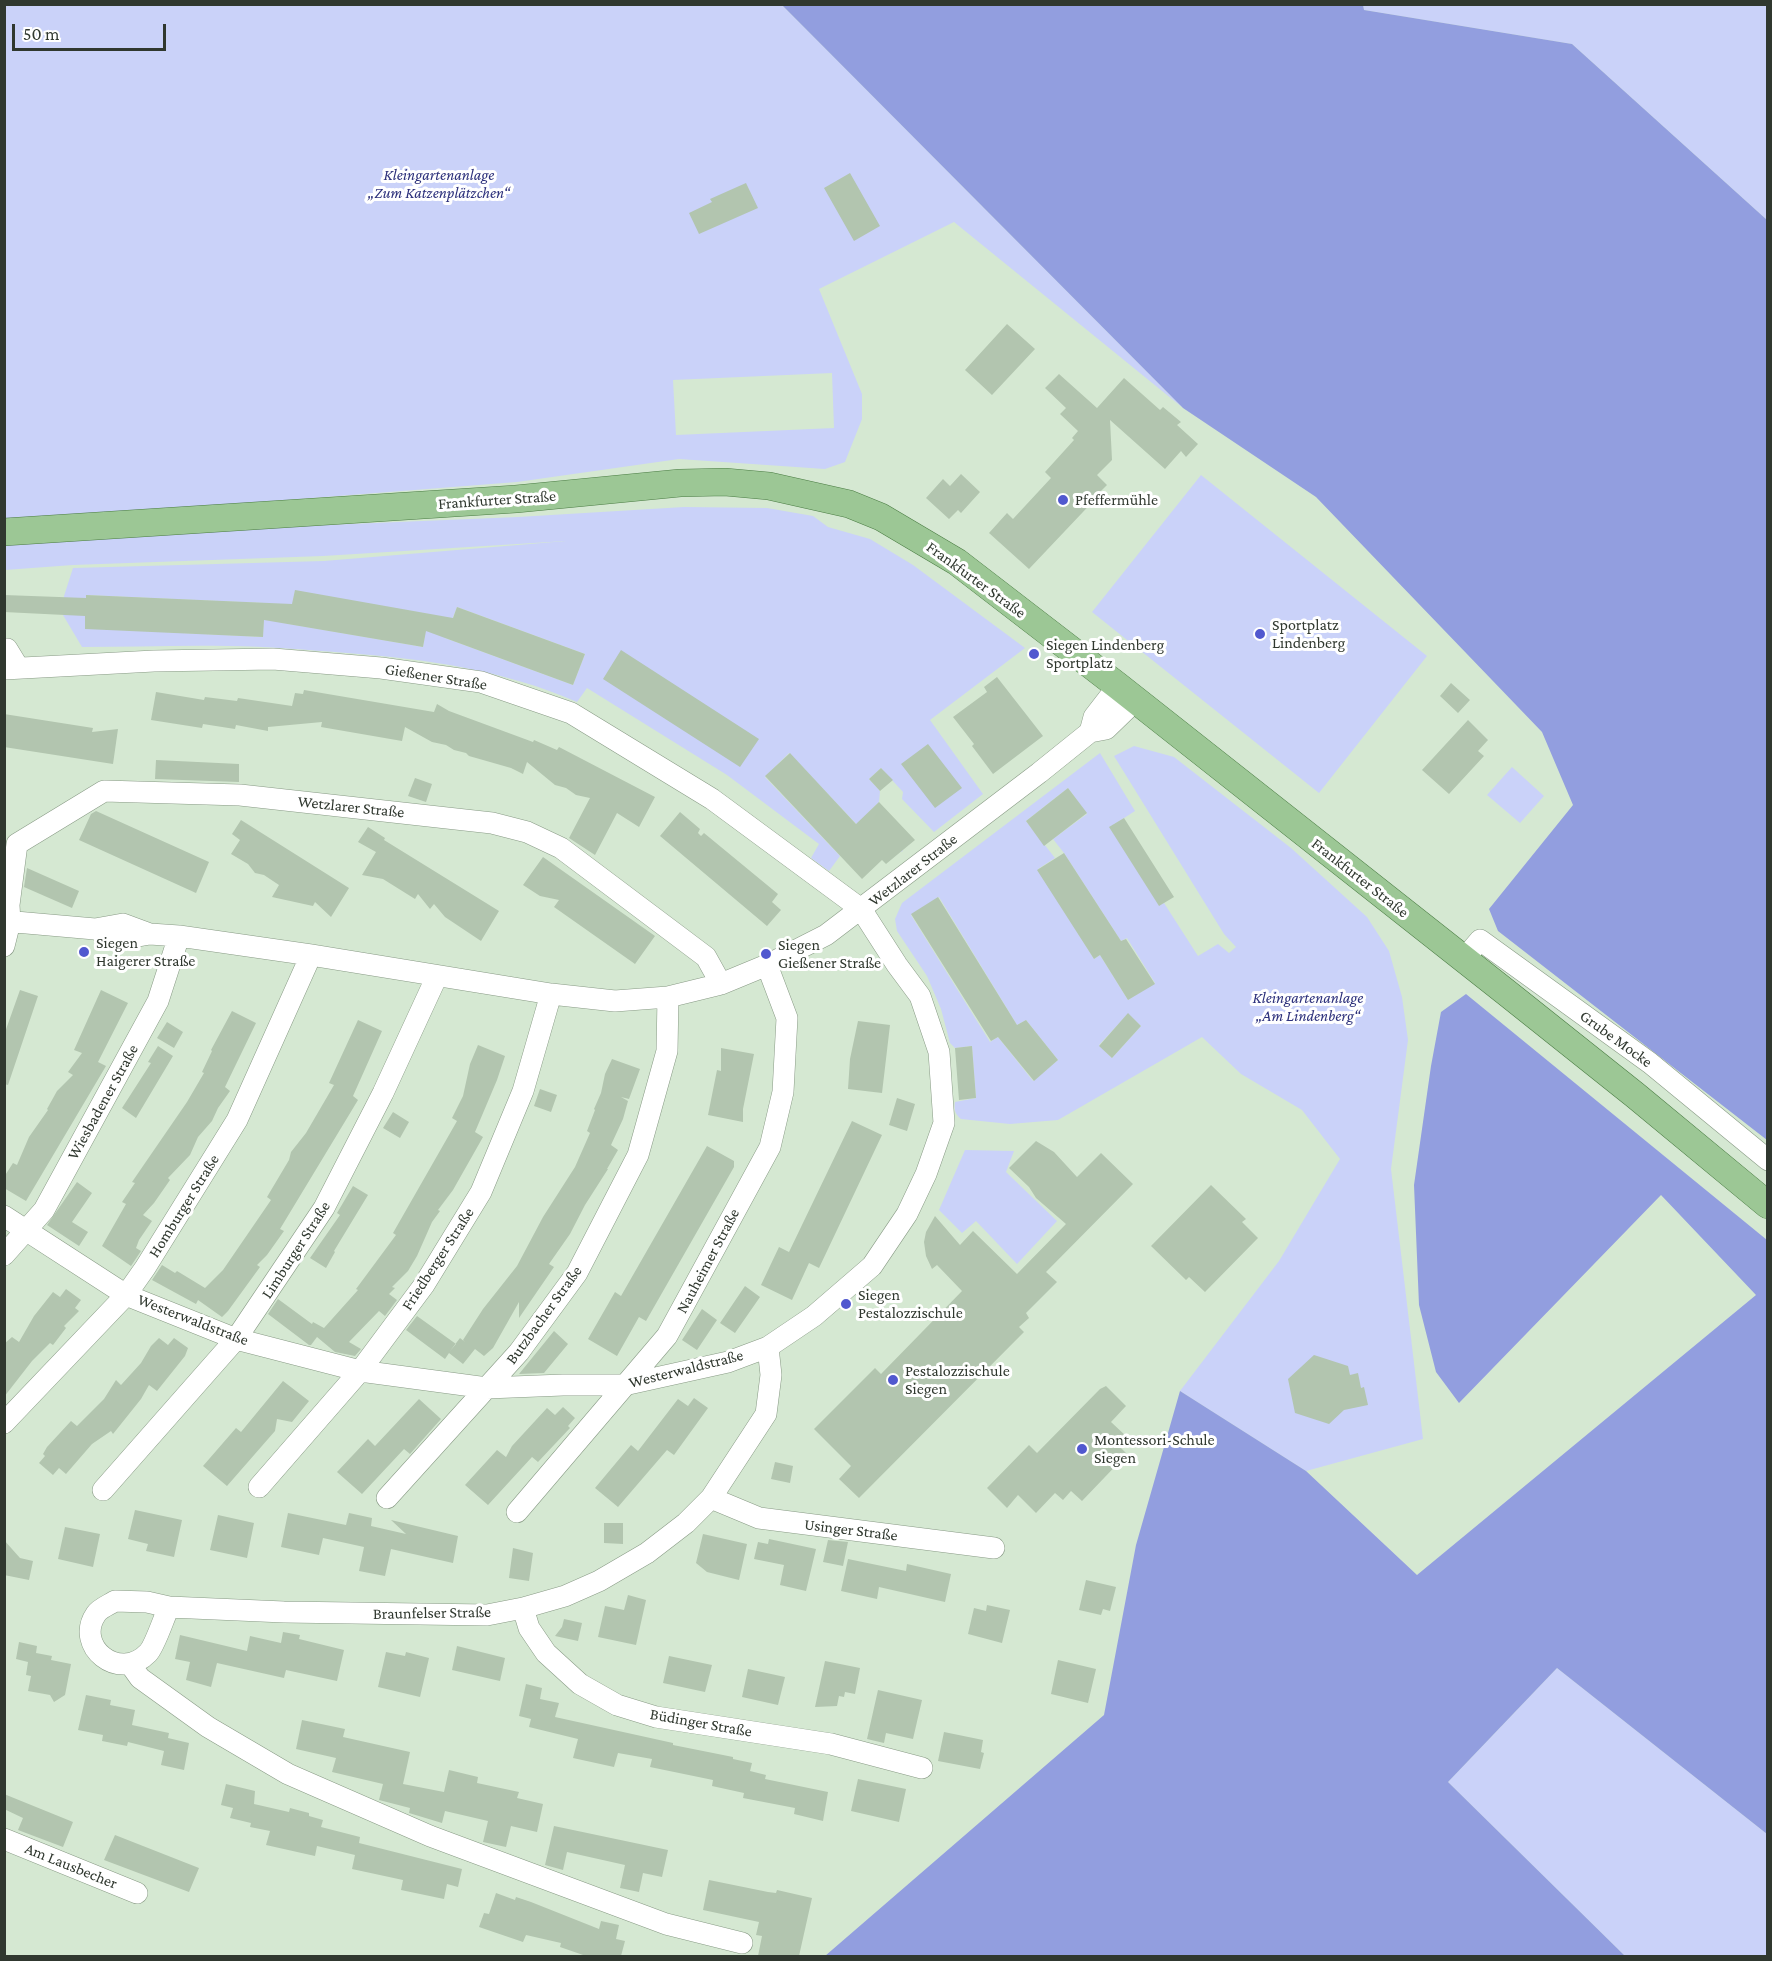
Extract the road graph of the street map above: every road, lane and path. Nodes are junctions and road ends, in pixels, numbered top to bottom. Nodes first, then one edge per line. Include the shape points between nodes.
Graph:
1 (4, 532) edge
2 (4, 649) edge
3 (11, 668) edge
4 (1127, 693) junction
5 (861, 909) junction
6 (7, 921) edge
7 (180, 936) junction
8 (4, 946) edge
9 (311, 954) junction
10 (1463, 960) junction
11 (767, 965) junction
12 (437, 976) junction
13 (721, 984) junction
14 (551, 994) junction
15 (668, 996) junction
16 (1767, 1160) edge
17 (1767, 1205) edge
18 (4, 1216) edge
19 (25, 1231) junction
20 (4, 1255) edge
21 (126, 1294) junction
22 (236, 1339) junction
23 (768, 1347) junction
24 (360, 1371) junction
25 (624, 1385) junction
26 (487, 1388) junction
27 (4, 1423) edge
28 (259, 1487) dead end
29 (103, 1491) dead end
30 (387, 1498) dead end
31 (711, 1498) junction
32 (517, 1512) dead end
33 (994, 1548) dead end
34 (169, 1606) junction
35 (523, 1608) junction
36 (130, 1665) junction
37 (922, 1768) dead end
38 (4, 1839) edge
39 (137, 1893) dead end
40 (742, 1943) dead end

1 - 4 main road, Frankfurter Straße via 516,499 680,483 769,486 849,504 913,535 957,562
2 - 3 street, Gießener Straße
3 - 5 street, Gießener Straße via 273,659 480,682 565,710 651,760 712,799
4 - 5 street, Wetzlarer Straße via 1094,717 1090,732
4 - 10 main road, Frankfurter Straße
5 - 11 street, Wetzlarer Straße via 826,935
5 - 23 street, Westerwaldstraße via 920,996 939,1052 944,1124 907,1214 872,1266 814,1316
6 - 7 street, Wetzlarer Straße via 95,929 121,939 150,934
6 - 8 street
6 - 13 street, Wetzlarer Straße via 16,844 104,791 240,795 492,823 527,832 561,848 706,957
7 - 9 street, Wetzlarer Straße
7 - 19 street, Wiesbadener Straße via 158,1001 44,1210
9 - 12 street, Wetzlarer Straße
9 - 21 street, Homburger Straße via 237,1120
10 - 16 street, Grube Mocke via 1480,940 1650,1063
10 - 17 main road, Frankfurter Straße
11 - 13 street, Wetzlarer Straße
11 - 25 street, Nauheimer Straße via 787,1018 783,1092 770,1147 667,1336
12 - 14 street, Wetzlarer Straße
12 - 22 street, Limburger Straße via 324,1208
13 - 15 street, Wetzlarer Straße
14 - 15 street, Wetzlarer Straße via 615,1001
14 - 24 street, Friedberger Straße via 523,1091 481,1192 424,1285
15 - 26 street, Butzbacher Straße via 667,1050 638,1155 577,1273 519,1352
18 - 19 street, Westerwaldstraße
19 - 20 street, Wiesbadener Straße
19 - 21 street, Westerwaldstraße
21 - 22 street, Westerwaldstraße
21 - 27 street, Homburger Straße
22 - 24 street, Westerwaldstraße
22 - 29 street, Limburger Straße
23 - 25 street, Westerwaldstraße via 728,1362
23 - 31 street, Braunfelser Straße via 771,1375 766,1414
24 - 26 street, Westerwaldstraße
24 - 28 street, Friedberger Straße
25 - 26 street, Westerwaldstraße
25 - 32 street, Nauheimer Straße
26 - 30 street, Butzbacher Straße
31 - 33 street, Usinger Straße via 759,1518
31 - 35 street, Braunfelser Straße via 646,1553 599,1581
34 - 35 street, Braunfelser Straße via 487,1615
34 - 36 street via 150,1651
34 - 36 street, Braunfelser Straße via 115,1601 97,1612 90,1635 97,1652 117,1665
35 - 37 street, Büdinger Straße via 529,1628 546,1653 580,1684 617,1704 656,1717 831,1744
36 - 40 street, Braunfelser Straße via 140,1678 208,1727 288,1774 430,1836 666,1924
38 - 39 street, Am Lausbecher

